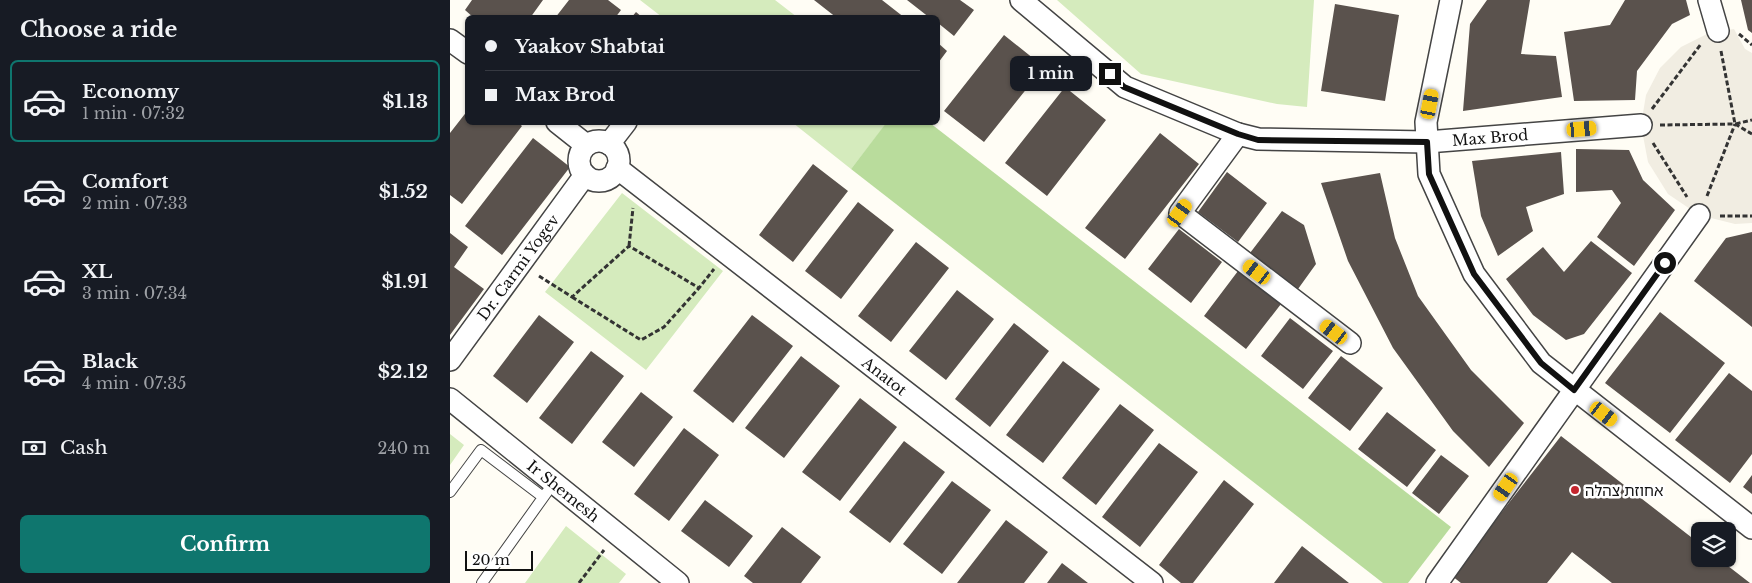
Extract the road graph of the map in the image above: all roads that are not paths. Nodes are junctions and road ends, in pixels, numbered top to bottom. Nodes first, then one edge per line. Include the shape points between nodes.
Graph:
1 (1021, 0) edge
2 (1451, 0) edge
3 (1709, 0) edge
4 (1718, 31) road end
5 (450, 40) edge
6 (465, 51) edge
7 (561, 125) edge
8 (624, 125) edge
9 (1641, 125) road end
10 (1238, 134) junction
11 (1427, 142) junction
12 (609, 144) junction
13 (586, 145) junction
14 (617, 168) junction
15 (585, 175) junction
16 (1699, 215) road end
17 (1350, 344) dead end
18 (450, 360) edge
19 (1574, 390) junction
20 (450, 399) edge
21 (549, 490) junction
22 (450, 492) edge
23 (1752, 528) edge
24 (482, 583) edge
25 (678, 583) edge
26 (1152, 583) edge
27 (1437, 583) edge

1 - 10 street, Max Brod via 1124,87
2 - 11 street via 1426,122
3 - 4 street
5 - 6 street
7 - 13 street
8 - 12 street
9 - 11 street, Max Brod
10 - 11 street, Max Brod via 1258,140
10 - 17 street via 1180,213
11 - 19 street via 1429,174 1474,274 1541,363
12 - 13 street via 596,140
12 - 14 street via 617,153
13 - 15 street via 578,162
14 - 15 street via 606,179 593,180
14 - 26 street, Anatot
15 - 18 street, Dr. Carmi Yogev
16 - 19 street
19 - 23 street
19 - 27 street
20 - 21 street, Ir Shemesh
21 - 22 lane via 481,450
21 - 24 lane
21 - 25 street, Ir Shemesh via 616,534

